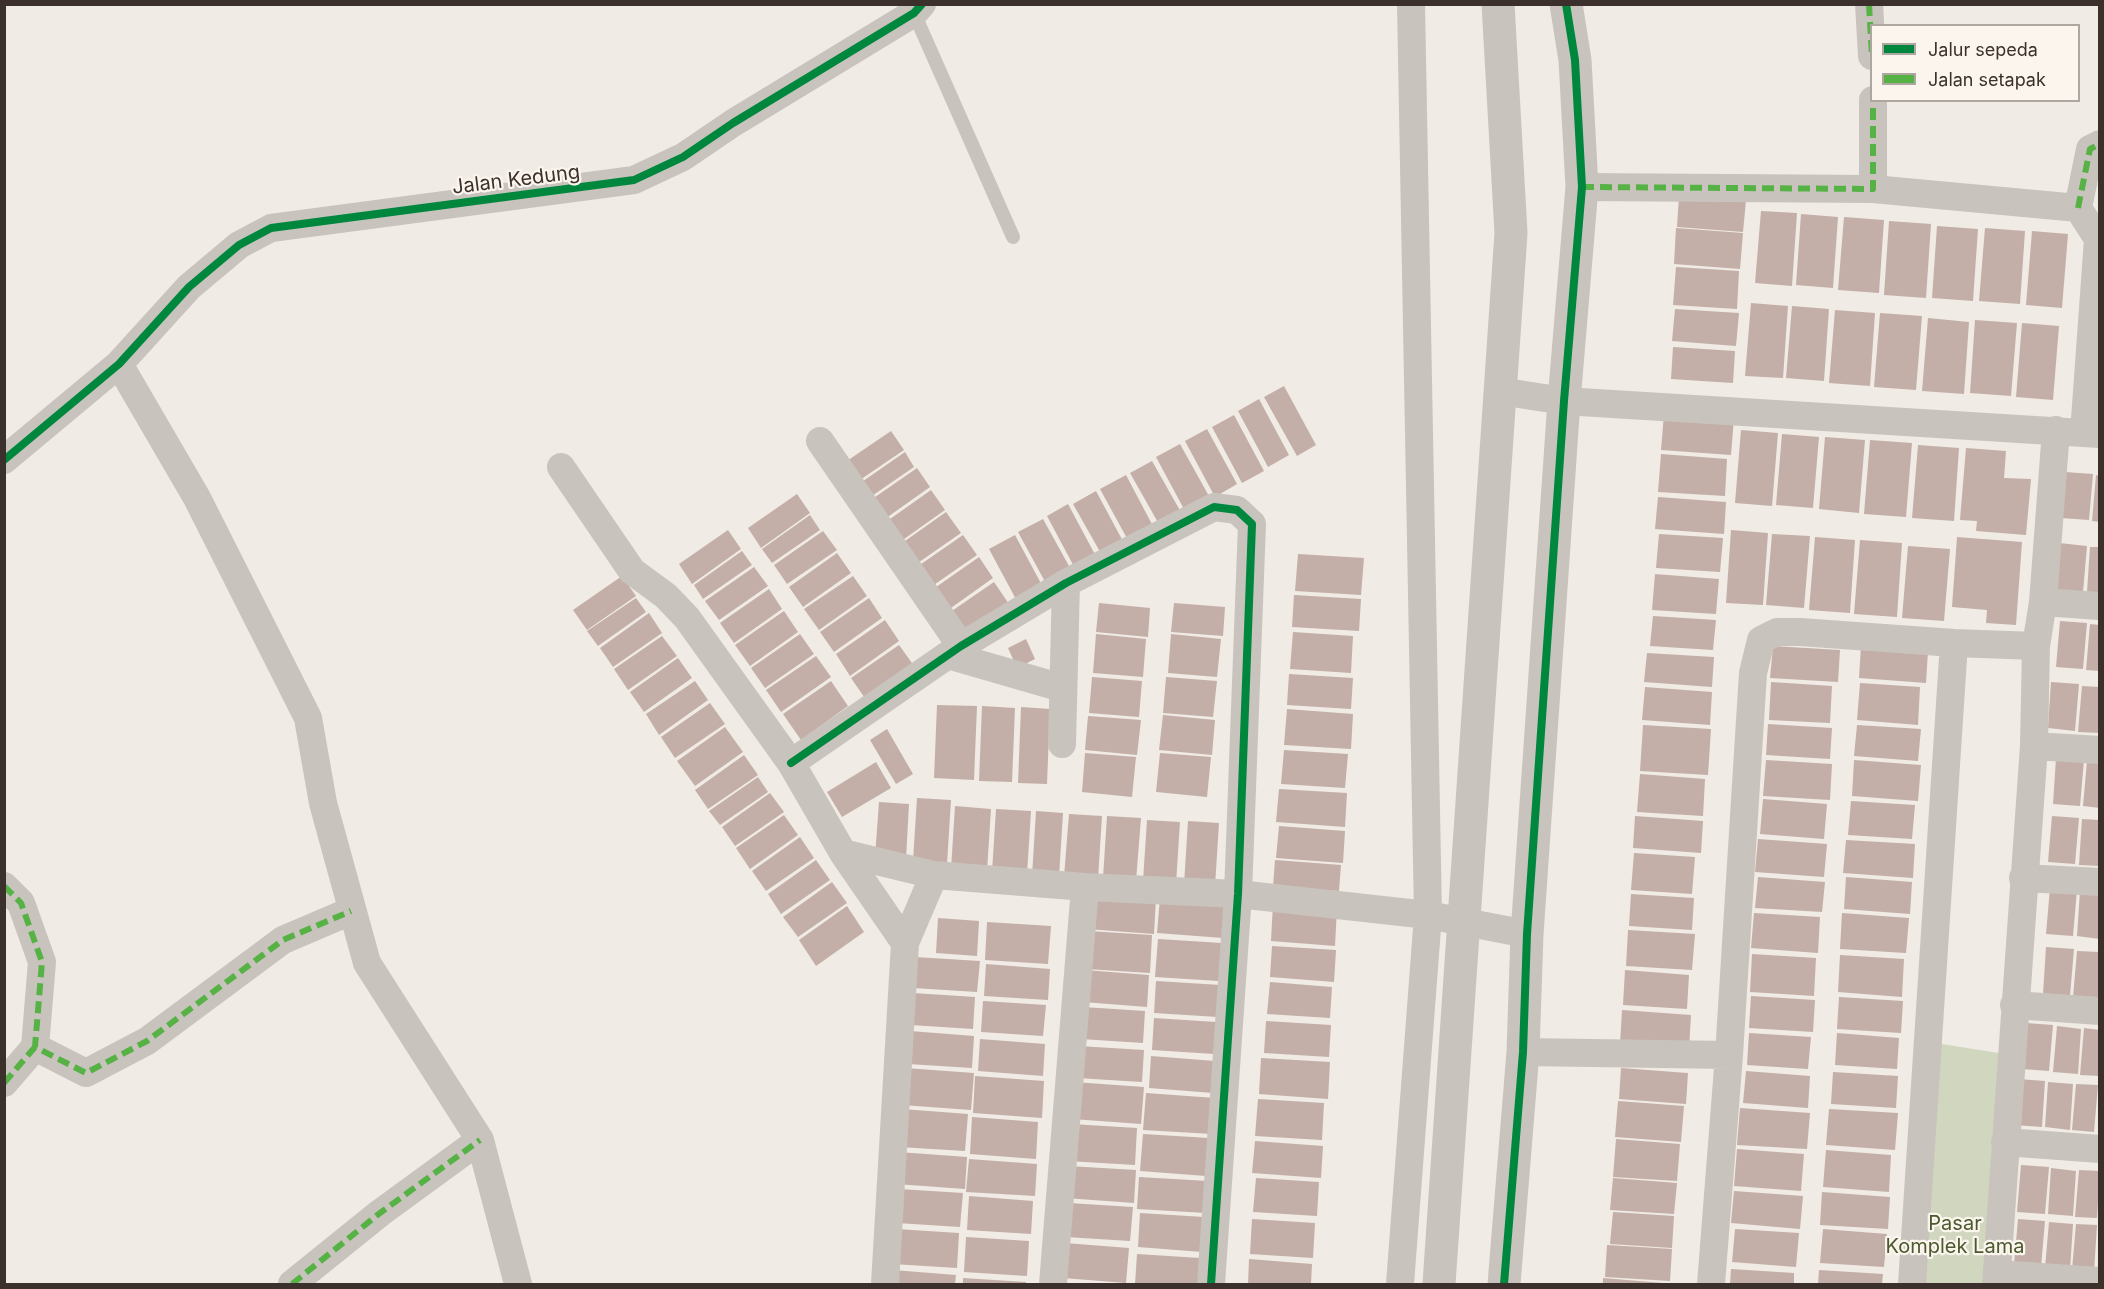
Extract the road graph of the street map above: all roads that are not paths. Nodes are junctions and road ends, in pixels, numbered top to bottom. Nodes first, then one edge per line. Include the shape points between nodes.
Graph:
1 (1411, 4) edge
2 (1498, 4) edge
3 (1566, 4) edge
4 (1869, 4) edge
5 (918, 9) edge
6 (1870, 24) edge
7 (1873, 102) edge
8 (2100, 144) edge
9 (1582, 188) junction
10 (1873, 189) junction
11 (2078, 208) junction
12 (1013, 237) dead end
13 (2099, 239) edge
14 (119, 364) junction
15 (1499, 391) junction
16 (1564, 401) junction
17 (2056, 430) junction
18 (2092, 433) edge
19 (820, 441) dead end
20 (4, 460) edge
21 (561, 467) dead end
22 (1066, 583) junction
23 (2043, 602) junction
24 (2100, 606) edge
25 (1954, 643) junction
26 (2036, 646) junction
27 (955, 650) junction
28 (1062, 688) junction
29 (1062, 744) dead end
30 (2034, 746) junction
31 (2100, 750) edge
32 (791, 764) junction
33 (843, 853) junction
34 (934, 874) junction
35 (2024, 878) junction
36 (2100, 882) edge
37 (4, 886) edge
38 (1085, 887) junction
39 (1238, 894) junction
40 (351, 911) junction
41 (1428, 915) junction
42 (1466, 922) junction
43 (1527, 934) junction
44 (905, 943) junction
45 (2014, 1005) junction
46 (2100, 1011) edge
47 (35, 1047) junction
48 (1523, 1052) junction
49 (1729, 1055) junction
50 (4, 1083) edge
51 (480, 1140) junction
52 (2005, 1142) junction
53 (2100, 1149) edge
54 (1997, 1279) edge
55 (2100, 1281) edge
56 (292, 1284) edge
57 (518, 1284) edge
58 (885, 1284) edge
59 (1053, 1284) edge
60 (1211, 1284) edge
61 (1400, 1284) edge
62 (1439, 1284) edge
63 (1504, 1284) edge
64 (1711, 1284) edge
65 (1912, 1284) edge

1 - 41 street
2 - 15 street via 1510,233
3 - 9 street via 1575,60
4 - 6 street
5 - 12 lane
5 - 14 street, Jalan Kedung via 683,157 634,180 271,228 239,245 189,287
7 - 10 street
8 - 11 street via 2090,150
9 - 10 street
9 - 16 street
10 - 11 street
11 - 13 street
13 - 18 street
14 - 20 street, Jalan Kedung
14 - 40 street via 197,498 308,718
15 - 16 street
15 - 42 street
16 - 17 street
16 - 43 street
17 - 18 street
17 - 23 street
19 - 27 street
21 - 32 street via 632,571 666,596 687,618
22 - 27 street
22 - 28 street
22 - 39 street via 1214,507 1237,510 1252,524
23 - 24 street
23 - 26 street
25 - 26 street
25 - 49 street via 1800,632 1777,632 1761,640 1753,673
25 - 65 street
26 - 30 street
27 - 28 street
27 - 32 street
28 - 29 street
30 - 31 street
30 - 35 street
32 - 33 street
33 - 34 street
33 - 44 street
34 - 38 street
34 - 44 street
35 - 36 street
35 - 45 street
37 - 47 street via 21,903 42,962
38 - 39 street
38 - 59 street
39 - 41 street
39 - 60 street
40 - 47 street via 283,940 147,1041 86,1073
40 - 51 street via 377,982
41 - 42 street
41 - 61 street
42 - 43 street
42 - 62 street
43 - 48 street
44 - 58 street
45 - 46 street
45 - 52 street
47 - 50 street
48 - 49 street
48 - 63 street
49 - 64 street
51 - 56 street
51 - 57 street
52 - 53 street
52 - 54 street
54 - 55 street

